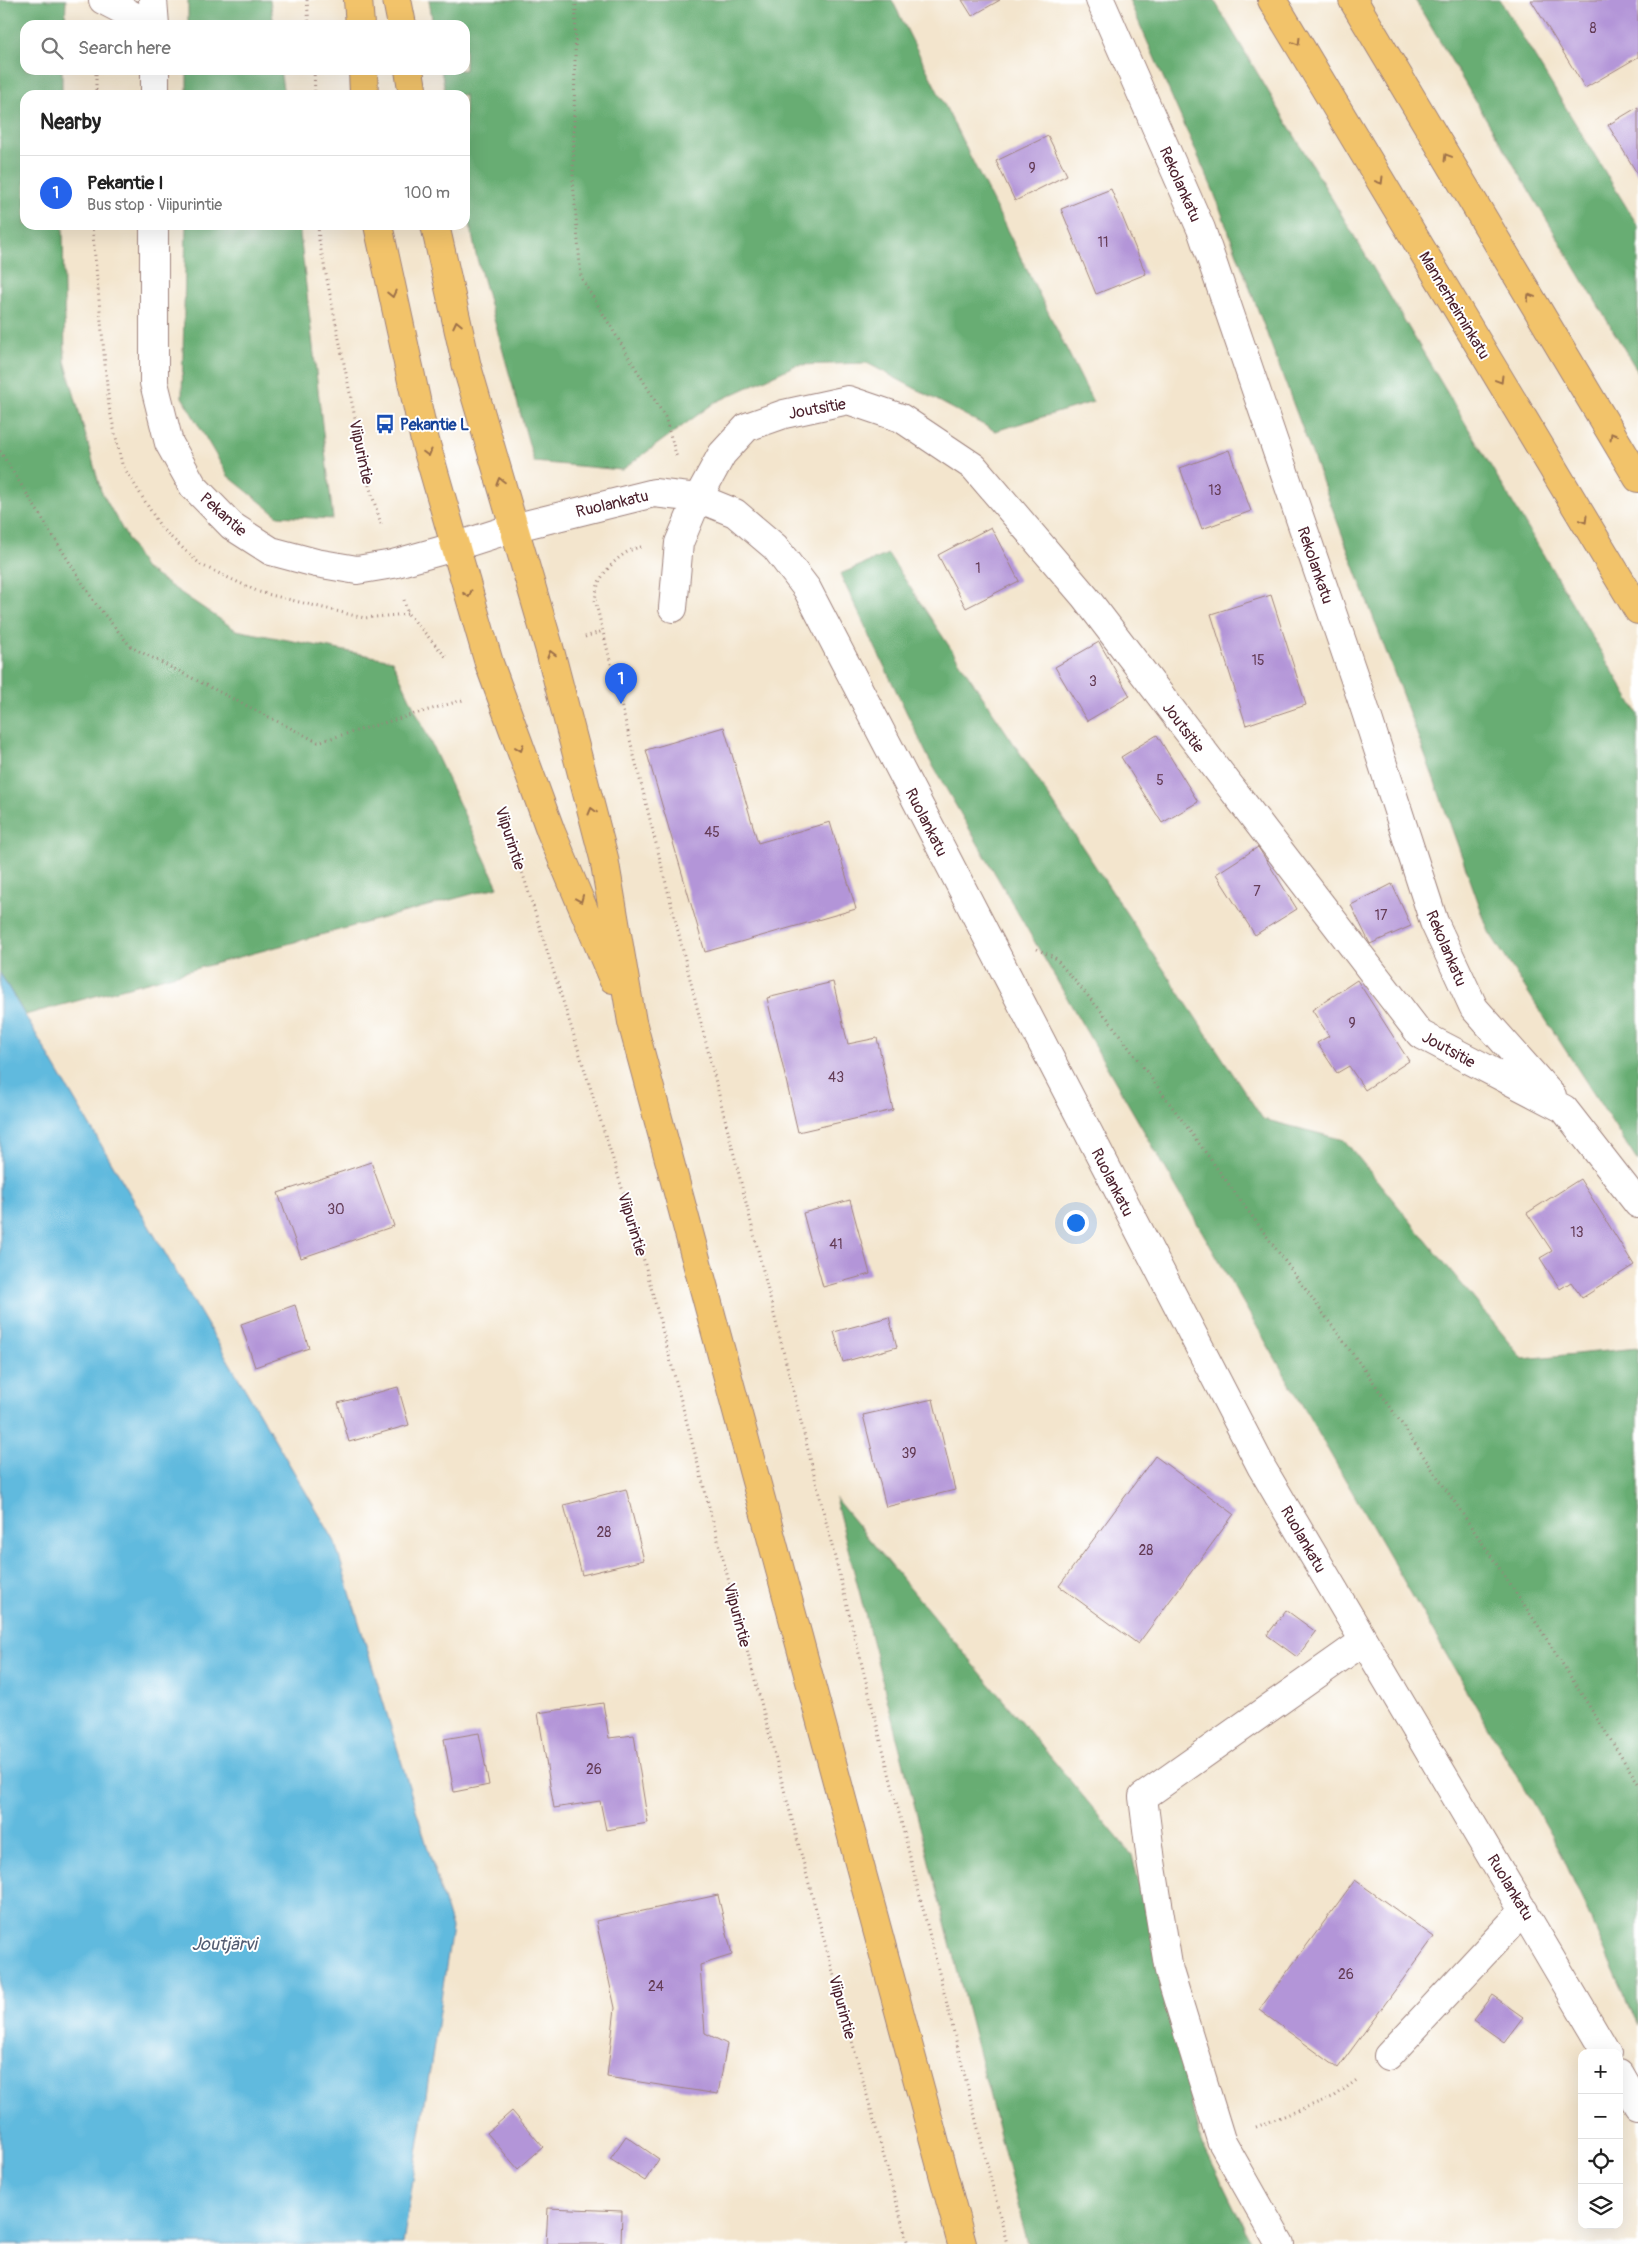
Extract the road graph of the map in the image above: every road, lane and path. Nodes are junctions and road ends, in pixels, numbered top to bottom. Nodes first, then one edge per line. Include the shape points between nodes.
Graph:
1 (103, 0) edge
2 (154, 0) edge
3 (307, 0) edge
4 (358, 0) edge
5 (397, 0) edge
6 (576, 0) edge
7 (1100, 0) edge
8 (1272, 0) edge
9 (1353, 0) edge
10 (143, 20) edge
11 (153, 20) edge
12 (309, 20) edge
13 (360, 20) edge
14 (401, 20) edge
15 (96, 75) edge
16 (155, 75) edge
17 (314, 75) edge
18 (362, 75) edge
19 (410, 75) edge
20 (96, 90) edge
21 (155, 90) edge
22 (315, 90) edge
23 (364, 90) edge
24 (412, 90) edge
25 (154, 230) edge
26 (318, 230) edge
27 (379, 230) edge
28 (436, 230) edge
29 (0, 451) edge
30 (0, 457) edge
31 (5, 459) junction
32 (1638, 478) edge
33 (693, 497) junction
34 (513, 528) junction
35 (679, 543) junction
36 (454, 547) junction
37 (393, 564) junction
38 (673, 608) dead end
39 (1638, 610) edge
40 (452, 664) dead end
41 (467, 699) dead end
42 (512, 839) dead end
43 (1029, 946) dead end
44 (632, 1022) junction
45 (1564, 1109) junction
46 (1638, 1204) edge
47 (1364, 1641) junction
48 (1638, 1783) edge
49 (1524, 1910) junction
50 (1605, 2049) edge
51 (1388, 2056) joint
52 (1623, 2081) edge
53 (1638, 2107) edge
54 (1222, 2140) junction
55 (908, 2244) edge
56 (962, 2244) edge
57 (1007, 2244) edge
58 (1280, 2244) edge

1 - 10 street
2 - 11 street
3 - 12 path
4 - 13 main road
5 - 14 main road
6 - 33 path via 573,181 581,277 665,417
7 - 45 street, Rekolankatu via 1201,229 1434,922 1474,1008
8 -> 39 main road, Mannerheiminkatu
32 -> 9 main road
15 - 20 path
16 - 21 street
17 - 22 path
18 - 23 main road
19 - 24 main road
25 - 37 street, Pekantie via 154,383 169,443 193,486 232,526 271,551 357,570
26 - 37 path, Viipurintie via 368,482
27 -> 36 main road via 425,441
34 -> 28 main road via 467,367
29 - 31 path
30 - 31 path
31 - 41 path via 95,603 131,647 318,742
33 - 34 street, Ruolankatu via 654,492
33 - 35 street, Joutsitie
33 - 45 street, Joutsitie via 722,454 747,427 784,414 848,400 901,418 974,468 1085,597 1420,1034
33 - 47 street, Ruolankatu via 735,513 775,547 807,589 1262,1468
34 - 36 street, Pekantie
44 -> 34 main road via 604,858 549,647
35 - 38 street, Joutsitie
35 - 57 path via 636,548 615,562 599,581 595,600
36 - 37 street, Pekantie
36 -> 44 main road via 489,663 548,824
37 - 40 path, Viipurintie via 408,614
42 - 55 path, Viipurintie via 639,1242
43 - 48 path via 1055,958 1108,1019 1357,1360 1537,1624
44 - 56 main road
45 - 46 street, Joutsitie
47 - 49 street, Ruolankatu
47 - 54 street via 1143,1797 1150,1861 1170,1971
49 - 50 street, Ruolankatu
49 - 51 street
51 - 54 path via 1335,2096
52 - 53 street
54 - 58 street

